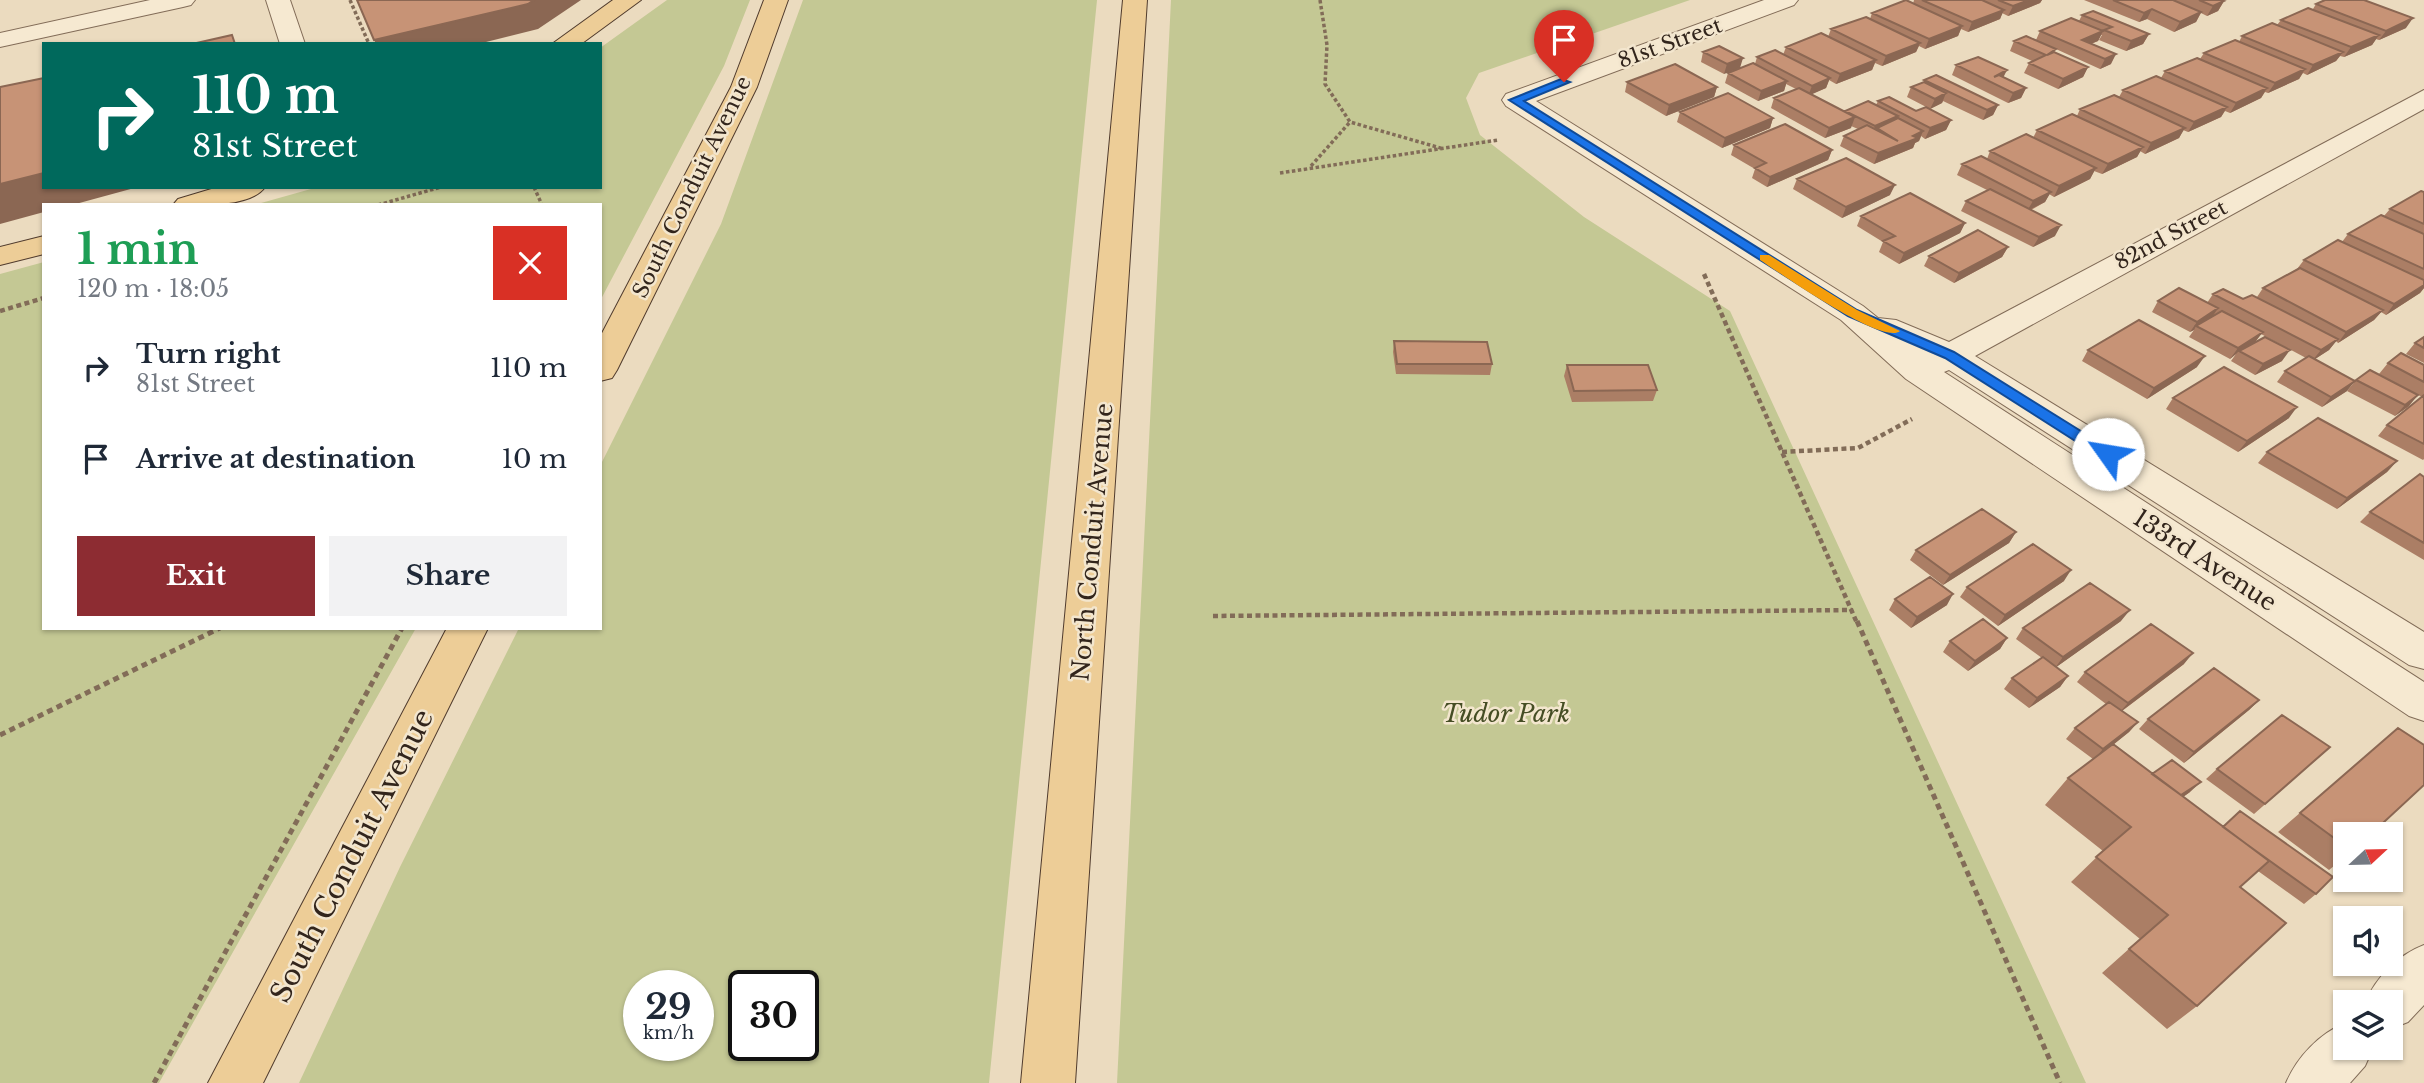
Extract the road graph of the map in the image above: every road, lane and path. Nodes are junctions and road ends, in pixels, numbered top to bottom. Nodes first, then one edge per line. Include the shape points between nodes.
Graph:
1 (183, 0) edge
2 (278, 0) edge
3 (350, 0) edge
4 (629, 0) edge
5 (776, 0) edge
6 (1135, 0) edge
7 (1320, 0) edge
8 (1786, 0) edge
9 (0, 40) edge
10 (292, 42) edge
11 (368, 42) edge
12 (567, 42) edge
13 (2424, 98) edge
14 (1515, 100) joint
15 (1350, 122) junction
16 (1498, 141) dead end
17 (1444, 149) junction
18 (1310, 167) junction
19 (1280, 173) dead end
20 (244, 189) edge
21 (434, 189) edge
22 (195, 203) edge
23 (386, 203) edge
24 (42, 245) edge
25 (0, 256) edge
26 (1704, 274) dead end
27 (42, 299) edge
28 (0, 311) edge
29 (1934, 363) junction
30 (602, 366) edge
31 (1920, 414) dead end
32 (1782, 452) junction
33 (1852, 610) junction
34 (1213, 616) dead end
35 (216, 630) edge
36 (401, 630) edge
37 (467, 630) edge
38 (2424, 653) edge
39 (2424, 704) edge
40 (0, 735) edge
41 (2424, 969) edge
42 (2403, 991) edge
43 (2336, 1060) edge
44 (154, 1083) edge
45 (235, 1083) edge
46 (1048, 1083) edge
47 (2060, 1083) edge
48 (2314, 1083) edge

1 - 9 street
2 - 10 street
3 - 11 path
4 - 12 main road
5 - 30 main road, South Conduit Avenue via 744,86
6 - 46 main road, North Conduit Avenue
7 - 15 path via 1327,45 1325,84
8 - 14 street, 81st Street
13 - 29 street, 82nd Street
14 - 29 street, 133rd Avenue
15 - 17 path
15 - 18 path
16 - 17 path
17 - 18 path
18 - 19 path
20 - 22 main road
21 - 23 path
24 - 25 main road
26 - 32 path
27 - 28 path
29 - 38 street, 133rd Avenue
29 - 39 street, 133rd Avenue
31 - 32 path via 1858,448
32 - 33 path
33 - 34 path
33 - 47 path
35 - 40 path
36 - 44 path
37 - 45 main road, South Conduit Avenue
41 - 42 street
43 - 48 street

